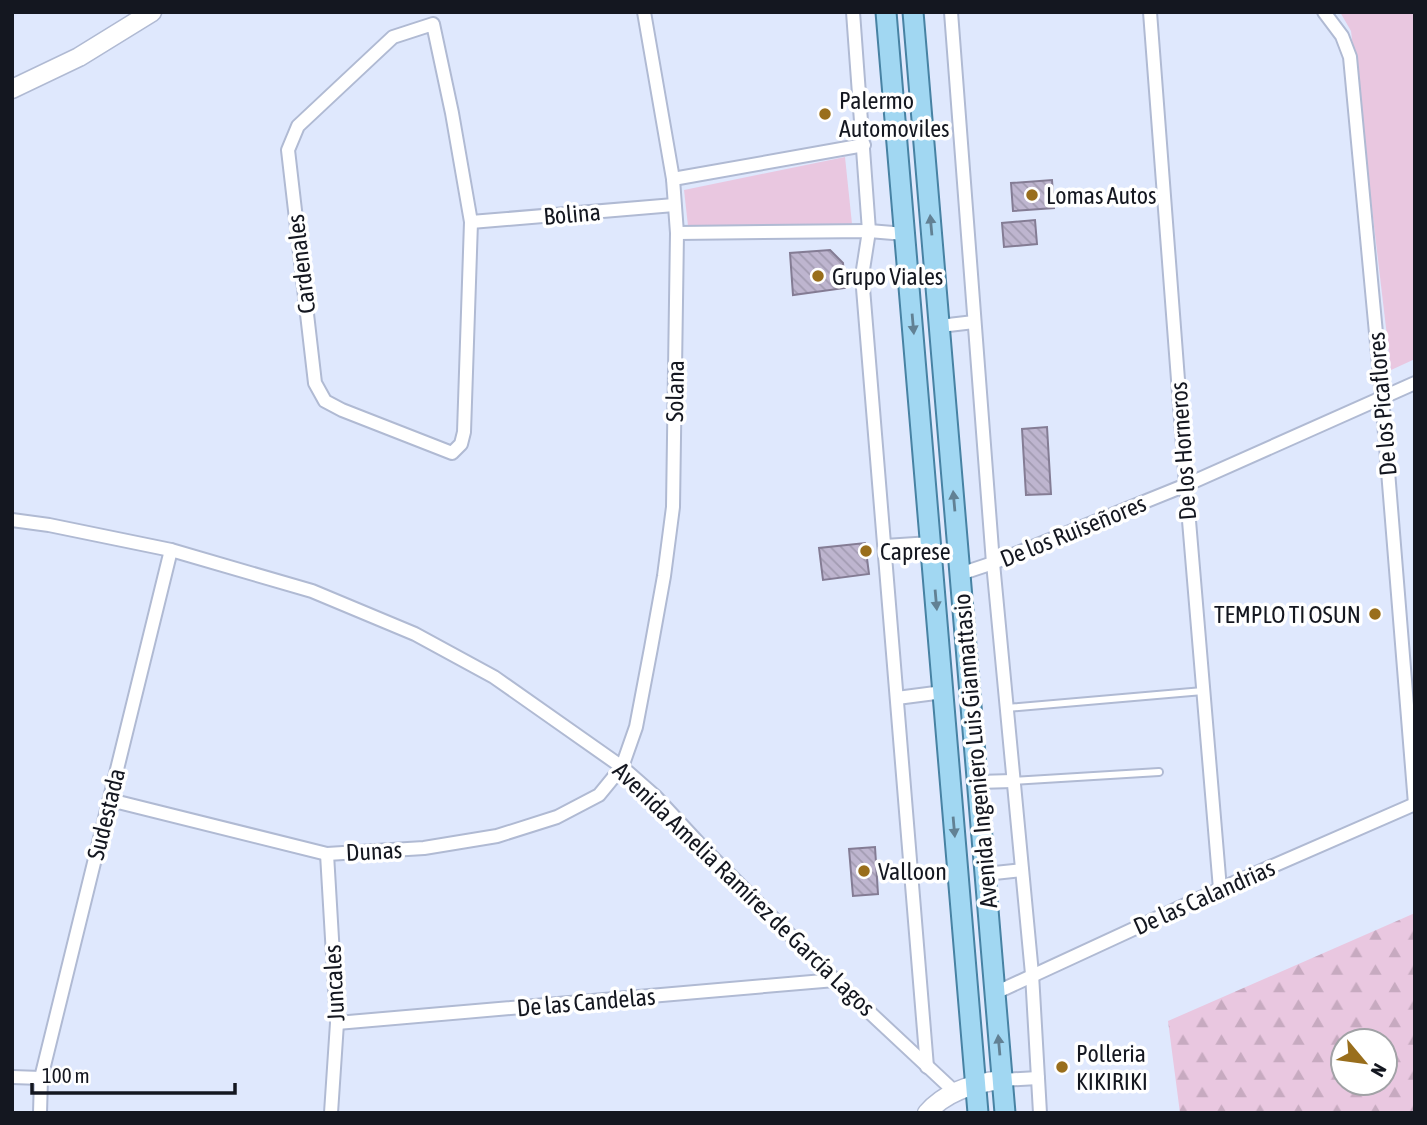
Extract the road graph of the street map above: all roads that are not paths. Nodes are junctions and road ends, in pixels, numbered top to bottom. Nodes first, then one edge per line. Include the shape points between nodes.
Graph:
1 (152, 12) edge
2 (645, 12) edge
3 (853, 12) edge
4 (886, 12) edge
5 (913, 12) edge
6 (951, 12) edge
7 (1150, 12) edge
8 (1324, 12) edge
9 (12, 89) edge
10 (864, 145) junction
11 (673, 179) junction
12 (674, 205) junction
13 (471, 222) junction
14 (869, 231) junction
15 (677, 233) junction
16 (905, 234) junction
17 (974, 322) junction
18 (940, 326) junction
19 (1415, 383) edge
20 (1382, 397) junction
21 (1186, 485) junction
22 (12, 520) edge
23 (931, 543) junction
24 (885, 546) junction
25 (171, 550) junction
26 (993, 563) junction
27 (960, 574) junction
28 (1203, 691) junction
29 (943, 692) junction
30 (897, 698) junction
31 (1007, 708) junction
32 (622, 767) junction
33 (1159, 772) dead end
34 (977, 782) junction
35 (1013, 782) junction
36 (110, 800) junction
37 (1415, 804) edge
38 (327, 854) junction
39 (1022, 870) junction
40 (985, 874) junction
41 (1220, 889) junction
42 (1032, 974) junction
43 (835, 980) junction
44 (995, 993) junction
45 (337, 1023) junction
46 (927, 1067) junction
47 (12, 1077) edge
48 (41, 1078) junction
49 (1038, 1078) junction
50 (1002, 1080) junction
51 (975, 1083) junction
52 (955, 1092) junction
53 (40, 1113) edge
54 (331, 1113) edge
55 (927, 1113) edge
56 (978, 1113) edge
57 (1005, 1113) edge
58 (1040, 1113) edge

1 - 9 street via 79,57
2 - 11 street, Solana
3 - 10 street
4 - 16 main road, Avenida Ingeniero Luis Giannattasio
18 -> 5 main road, Avenida Ingeniero Luis Giannattasio
6 - 17 street, Avenida Ingeniero Luis Giannattasio
7 - 21 street, De los Horneros
8 - 20 street, De los Picaflores via 1342,36 1350,57
10 - 11 street
10 - 14 street
11 - 12 street, Solana
12 - 13 street, Bolina
12 - 15 street, Solana
13 - 13 street, Cardenales via 432,24 393,37 299,126 288,150 315,383 324,401 452,453 464,432
14 - 15 street
14 - 16 street
14 - 24 street via 862,276
15 - 32 street, Solana via 673,507 636,727
16 -> 23 main road, Avenida Ingeniero Luis Giannattasio
17 - 18 street
17 - 26 street, Avenida Ingeniero Luis Giannattasio
27 -> 18 main road, Avenida Ingeniero Luis Giannattasio
19 - 20 street, De los Ruiseñores
20 - 21 street, De los Ruiseñores
20 - 37 street, De los Picaflores
21 - 26 street, De los Ruiseñores
21 - 28 street, De los Horneros
22 - 25 street, Avenida Amelia Ramírez de García Lagos
23 - 24 street
23 -> 29 main road, Avenida Ingeniero Luis Giannattasio
24 - 30 street
25 - 32 street, Avenida Amelia Ramírez de García Lagos via 312,591 415,634 494,677
25 - 36 street, Sudestada
26 - 27 street, De los Ruiseñores
26 - 31 street, Avenida Ingeniero Luis Giannattasio
27 - 34 main road, Avenida Ingeniero Luis Giannattasio
28 - 31 lane
28 - 41 street, De los Horneros
29 - 30 street
29 -> 51 main road, Avenida Ingeniero Luis Giannattasio
30 - 46 street
31 - 35 street, Avenida Ingeniero Luis Giannattasio
32 - 38 street, Dunas via 599,795 557,817 497,836 424,848
32 - 43 street, Avenida Amelia Ramírez de García Lagos
33 - 35 lane
34 - 35 street
34 - 40 main road, Avenida Ingeniero Luis Giannattasio
35 - 39 street, Avenida Ingeniero Luis Giannattasio
36 - 38 street, Dunas
36 - 48 street, Sudestada
37 - 41 street, De las Calandrias
38 - 45 street, Juncales
39 - 40 street
39 - 42 street, Avenida Ingeniero Luis Giannattasio
40 - 44 main road, Avenida Ingeniero Luis Giannattasio
41 - 42 street, De las Calandrias
42 - 44 street, De las Calandrias
42 - 49 street, Avenida Ingeniero Luis Giannattasio
43 - 45 street, De las Candelas
43 - 46 street, Avenida Amelia Ramírez de García Lagos
50 -> 44 main road, Avenida Ingeniero Luis Giannattasio
45 - 54 street, Juncales
46 - 52 street, Avenida Amelia Ramírez de García Lagos
47 - 48 street
48 - 53 street, Sudestada
49 - 50 street
49 - 58 street, Avenida Ingeniero Luis Giannattasio
50 - 51 street
50 - 57 main road, Avenida Ingeniero Luis Giannattasio
51 - 52 street
51 - 56 main road, Avenida Ingeniero Luis Giannattasio
52 - 55 street

